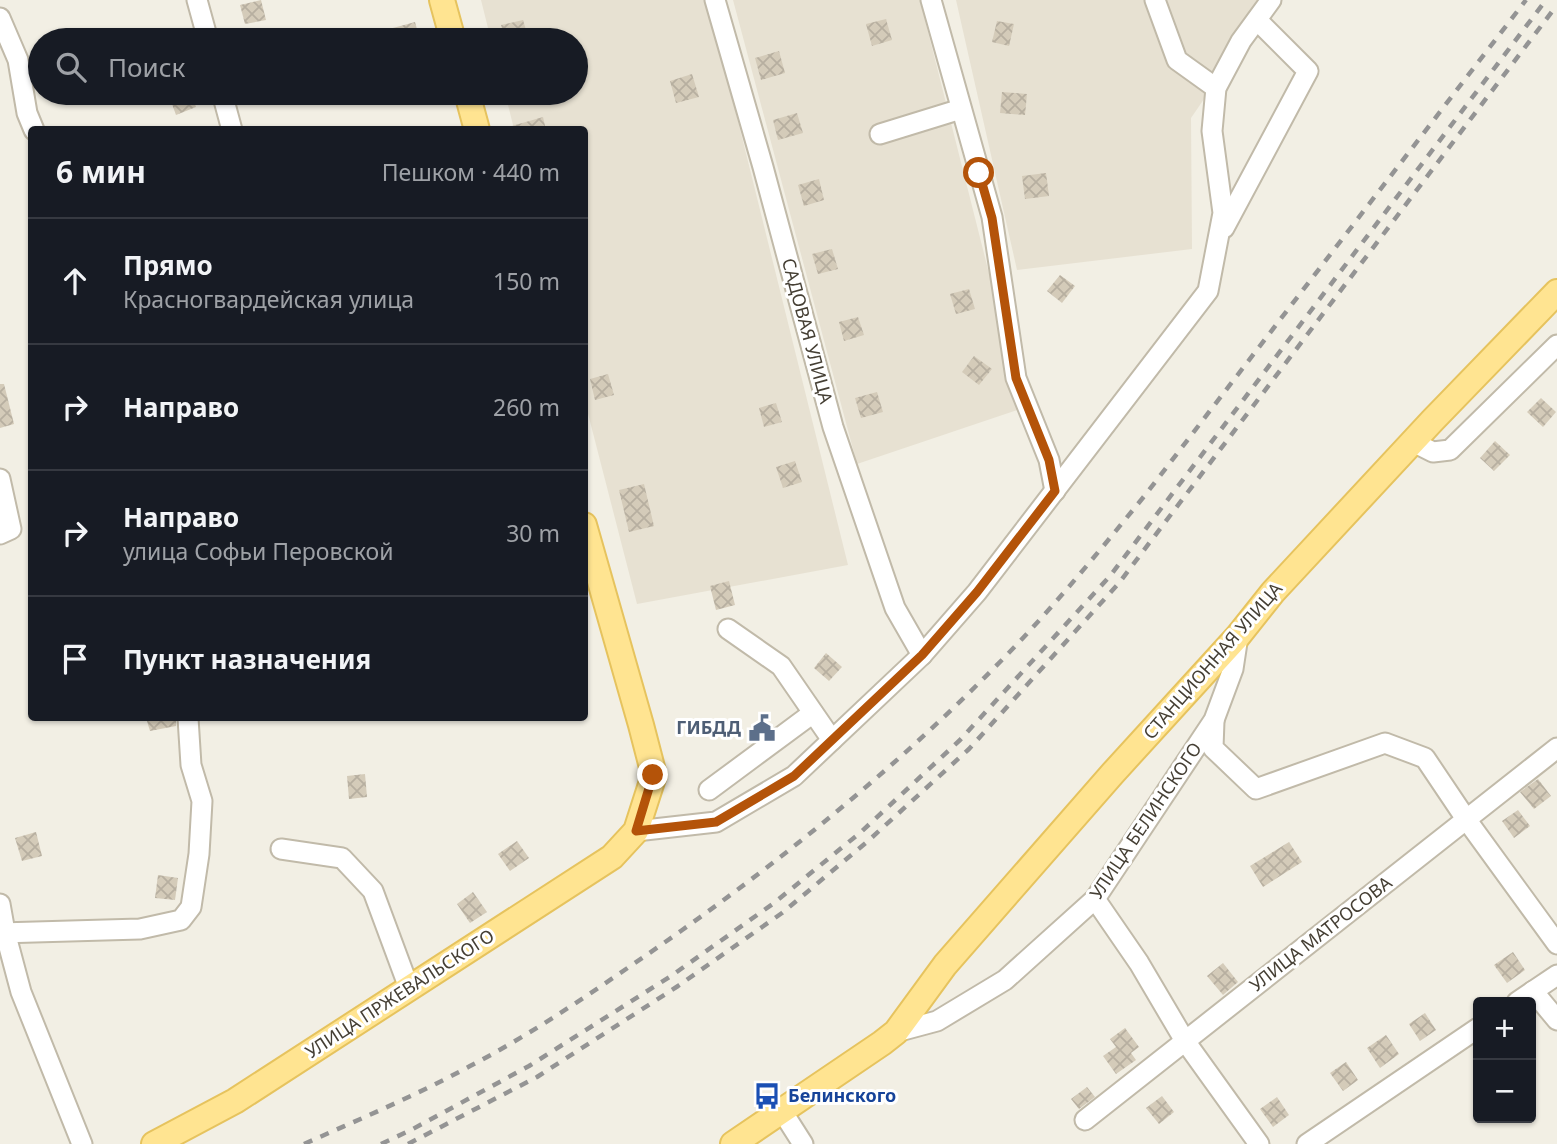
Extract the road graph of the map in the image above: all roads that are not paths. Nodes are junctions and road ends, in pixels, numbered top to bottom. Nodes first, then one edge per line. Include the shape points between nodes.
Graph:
1 (197, 0) edge
2 (442, 0) edge
3 (715, 0) edge
4 (931, 0) edge
5 (1155, 0) edge
6 (1271, 0) edge
7 (0, 18) edge
8 (1257, 20) junction
9 (205, 28) edge
10 (450, 28) edge
11 (1216, 88) junction
12 (225, 105) edge
13 (470, 105) edge
14 (961, 108) junction
15 (32, 126) edge
16 (231, 126) edge
17 (476, 126) edge
18 (880, 134) dead end
19 (1218, 238) junction
20 (1557, 292) edge
21 (1557, 345) edge
22 (1413, 442) junction
23 (0, 479) edge
24 (1055, 491) junction
25 (0, 534) edge
26 (588, 539) edge
27 (728, 629) dead end
28 (1238, 636) junction
29 (922, 655) junction
30 (813, 713) junction
31 (1214, 720) junction
32 (188, 721) edge
33 (832, 740) junction
34 (1557, 748) edge
35 (709, 790) dead end
36 (1466, 819) junction
37 (636, 831) junction
38 (281, 849) dead end
39 (1095, 899) junction
40 (0, 904) edge
41 (2, 932) edge
42 (1557, 944) edge
43 (1557, 975) edge
44 (409, 988) junction
45 (1533, 991) junction
46 (1524, 997) edge
47 (1557, 1020) edge
48 (1473, 1031) edge
49 (889, 1037) junction
50 (1185, 1041) junction
51 (782, 1111) junction
52 (1085, 1120) dead end
53 (82, 1144) edge
54 (154, 1144) edge
55 (733, 1144) edge
56 (803, 1144) edge
57 (1259, 1144) edge
58 (1307, 1144) edge

1 - 9 street
2 - 10 main road
3 - 29 street, САДОВАЯ УЛИЦА via 833,427 895,608
4 - 14 street
5 - 11 street via 1177,60
6 - 8 street
7 - 15 street via 18,60
8 - 11 street
8 - 19 street via 1308,71
11 - 19 street via 1212,131 1223,213
12 - 16 street
13 - 17 main road
14 - 18 street
14 - 24 street via 992,218 1016,378 1049,460
19 - 24 street via 1208,291
20 - 22 main road, СТАНЦИОННАЯ УЛИЦА
21 - 22 street via 1450,450 1433,452
22 - 28 main road, СТАНЦИОННАЯ УЛИЦА
23 - 25 street via 11,529
24 - 29 street
26 - 37 main road via 653,775
27 - 30 street via 781,666
28 - 31 street, УЛИЦА БЕЛИНСКОГО via 1233,669
28 - 49 main road, СТАНЦИОННАЯ УЛИЦА via 945,965
29 - 33 street
30 - 33 street
30 - 35 street
31 - 36 street via 1213,748 1255,789 1385,743 1425,758
31 - 39 street, УЛИЦА БЕЛИНСКОГО
32 - 41 street via 191,765 202,801 191,907 181,920 140,929
33 - 37 street via 794,776 716,822
34 - 36 street, УЛИЦА МАТРОСОВА
36 - 42 street
36 - 50 street, УЛИЦА МАТРОСОВА
37 - 44 main road, УЛИЦА ПРЖЕВАЛЬСКОГО via 612,857
38 - 44 street via 342,858 373,891
39 - 49 street, УЛИЦА БЕЛИНСКОГО via 1005,980 937,1021
39 - 50 street
40 - 41 street
41 - 53 street
43 - 45 street
44 - 54 main road, УЛИЦА ПРЖЕВАЛЬСКОГО via 235,1101
45 - 46 street
45 - 47 street
48 - 58 street
49 - 51 main road, УЛИЦА БЕЛИНСКОГО
50 - 52 street, УЛИЦА МАТРОСОВА
50 - 57 street
51 - 55 main road, УЛИЦА БЕЛИНСКОГО
51 - 56 street

